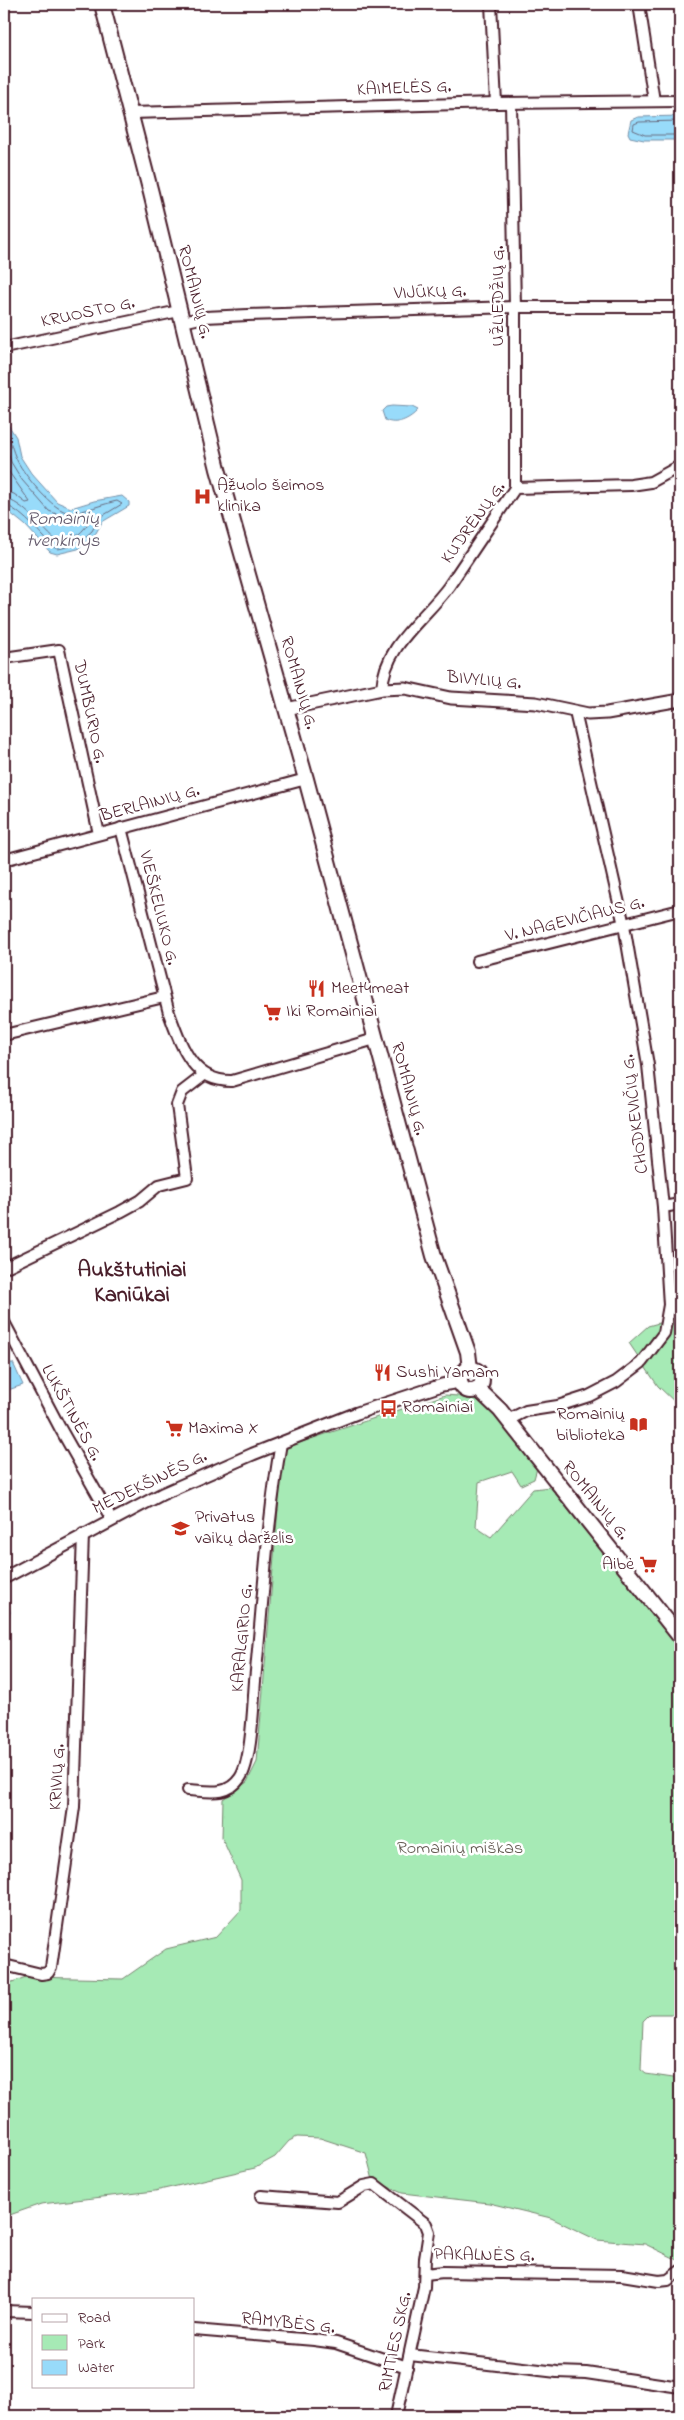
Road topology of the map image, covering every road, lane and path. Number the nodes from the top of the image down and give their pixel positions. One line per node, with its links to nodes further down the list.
1 (102, 4): 8 (main road, ROMAINIŲ G.)
2 (491, 4): 6 (street)
3 (639, 4): 4 (street)
4 (654, 101): 5 (street, KAIMELĖS G.); 7 (street, KAIMELĖS G.)
5 (680, 101)
6 (496, 103): 7 (street, KAIMELĖS G.); 8 (street, KAIMELĖS G.)
7 (511, 103): 9 (street, UŽLIEDŽIŲ G.)
8 (130, 113): 11 (main road, ROMAINIŲ G.)
9 (516, 307): 10 (street, VIJŪKŲ G.); 11 (street, VIJŪKŲ G.); 14 (street, UŽLIEDŽIŲ G.)
10 (680, 307)
11 (180, 316): 12 (street, KRUOSTO G.); 18 (main road, ROMAINIŲ G.)
12 (4, 348)
13 (680, 466): 14 (street, KUDRĖNŲ G.)
14 (515, 488): 16 (street, KUDRĖNŲ G.)
15 (4, 658): 22 (street, DUMBURIO G.)
16 (382, 689): 18 (street, BIVYLIŲ G.); 19 (street, BIVYLIŲ G.)
17 (680, 700): 19 (street, BIVYLIŲ G.)
18 (286, 709): 20 (main road, ROMAINIŲ G.)
19 (575, 712): 25 (street, CHODKEVIČIŲ G.)
20 (306, 779): 21 (street, BERLAINIŲ G.); 29 (main road, ROMAINIŲ G.)
21 (121, 828): 22 (street, BERLAINIŲ G.); 27 (street, VIEŠKELIUKO G.)
22 (99, 834): 23 (street, BERLAINIŲ G.)
23 (4, 860)
24 (680, 910): 25 (street, V. NAGEVIČIAUS G.)
25 (624, 925): 26 (street, V. NAGEVIČIAUS G.); 32 (street, CHODKEVIČIŲ G.)
26 (477, 961)
27 (164, 997): 28 (street); 30 (street, VIEŠKELIUKO G.)
28 (4, 1035)
29 (375, 1039): 30 (street); 35 (main road, ROMAINIŲ G.)
30 (204, 1075): 33 (street)
31 (680, 1204): 32 (street)
32 (663, 1207): 38 (street, CHODKEVIČIŲ G.)
33 (4, 1268)
34 (4, 1322): 40 (street, LUKŠTINĖS G.)
35 (470, 1369): 36 (main road); 37 (main road)
36 (459, 1382): 37 (main road); 39 (street, MEDEKŠINĖS G.)
37 (478, 1389): 38 (main road, ROMAINIŲ G.)
38 (508, 1420): 43 (main road, ROMAINIŲ G.)
39 (280, 1443): 40 (street, MEDEKŠINĖS G.); 44 (street, KARALGIRIO G.)
40 (112, 1520): 41 (street, MEDEKŠINĖS G.)
41 (83, 1534): 42 (street, MEDEKŠINĖS G.); 45 (street, KRIVIŲ G.)
42 (4, 1578)
43 (680, 1637)
44 (188, 1790)
45 (4, 1965)
46 (261, 2196): 48 (street, PAKALNĖS G.)
47 (680, 2271): 48 (street, PAKALNĖS G.)
48 (426, 2274): 52 (street, RIMTIES SKG.)
49 (4, 2311): 50 (street)
50 (32, 2312)
51 (195, 2330): 53 (street, RAMYBĖS G.)
52 (410, 2355): 53 (street, RIMTIES SKG.); 54 (street)
53 (406, 2367): 55 (street, RIMTIES SKG.)
54 (680, 2387)
55 (396, 2416)

